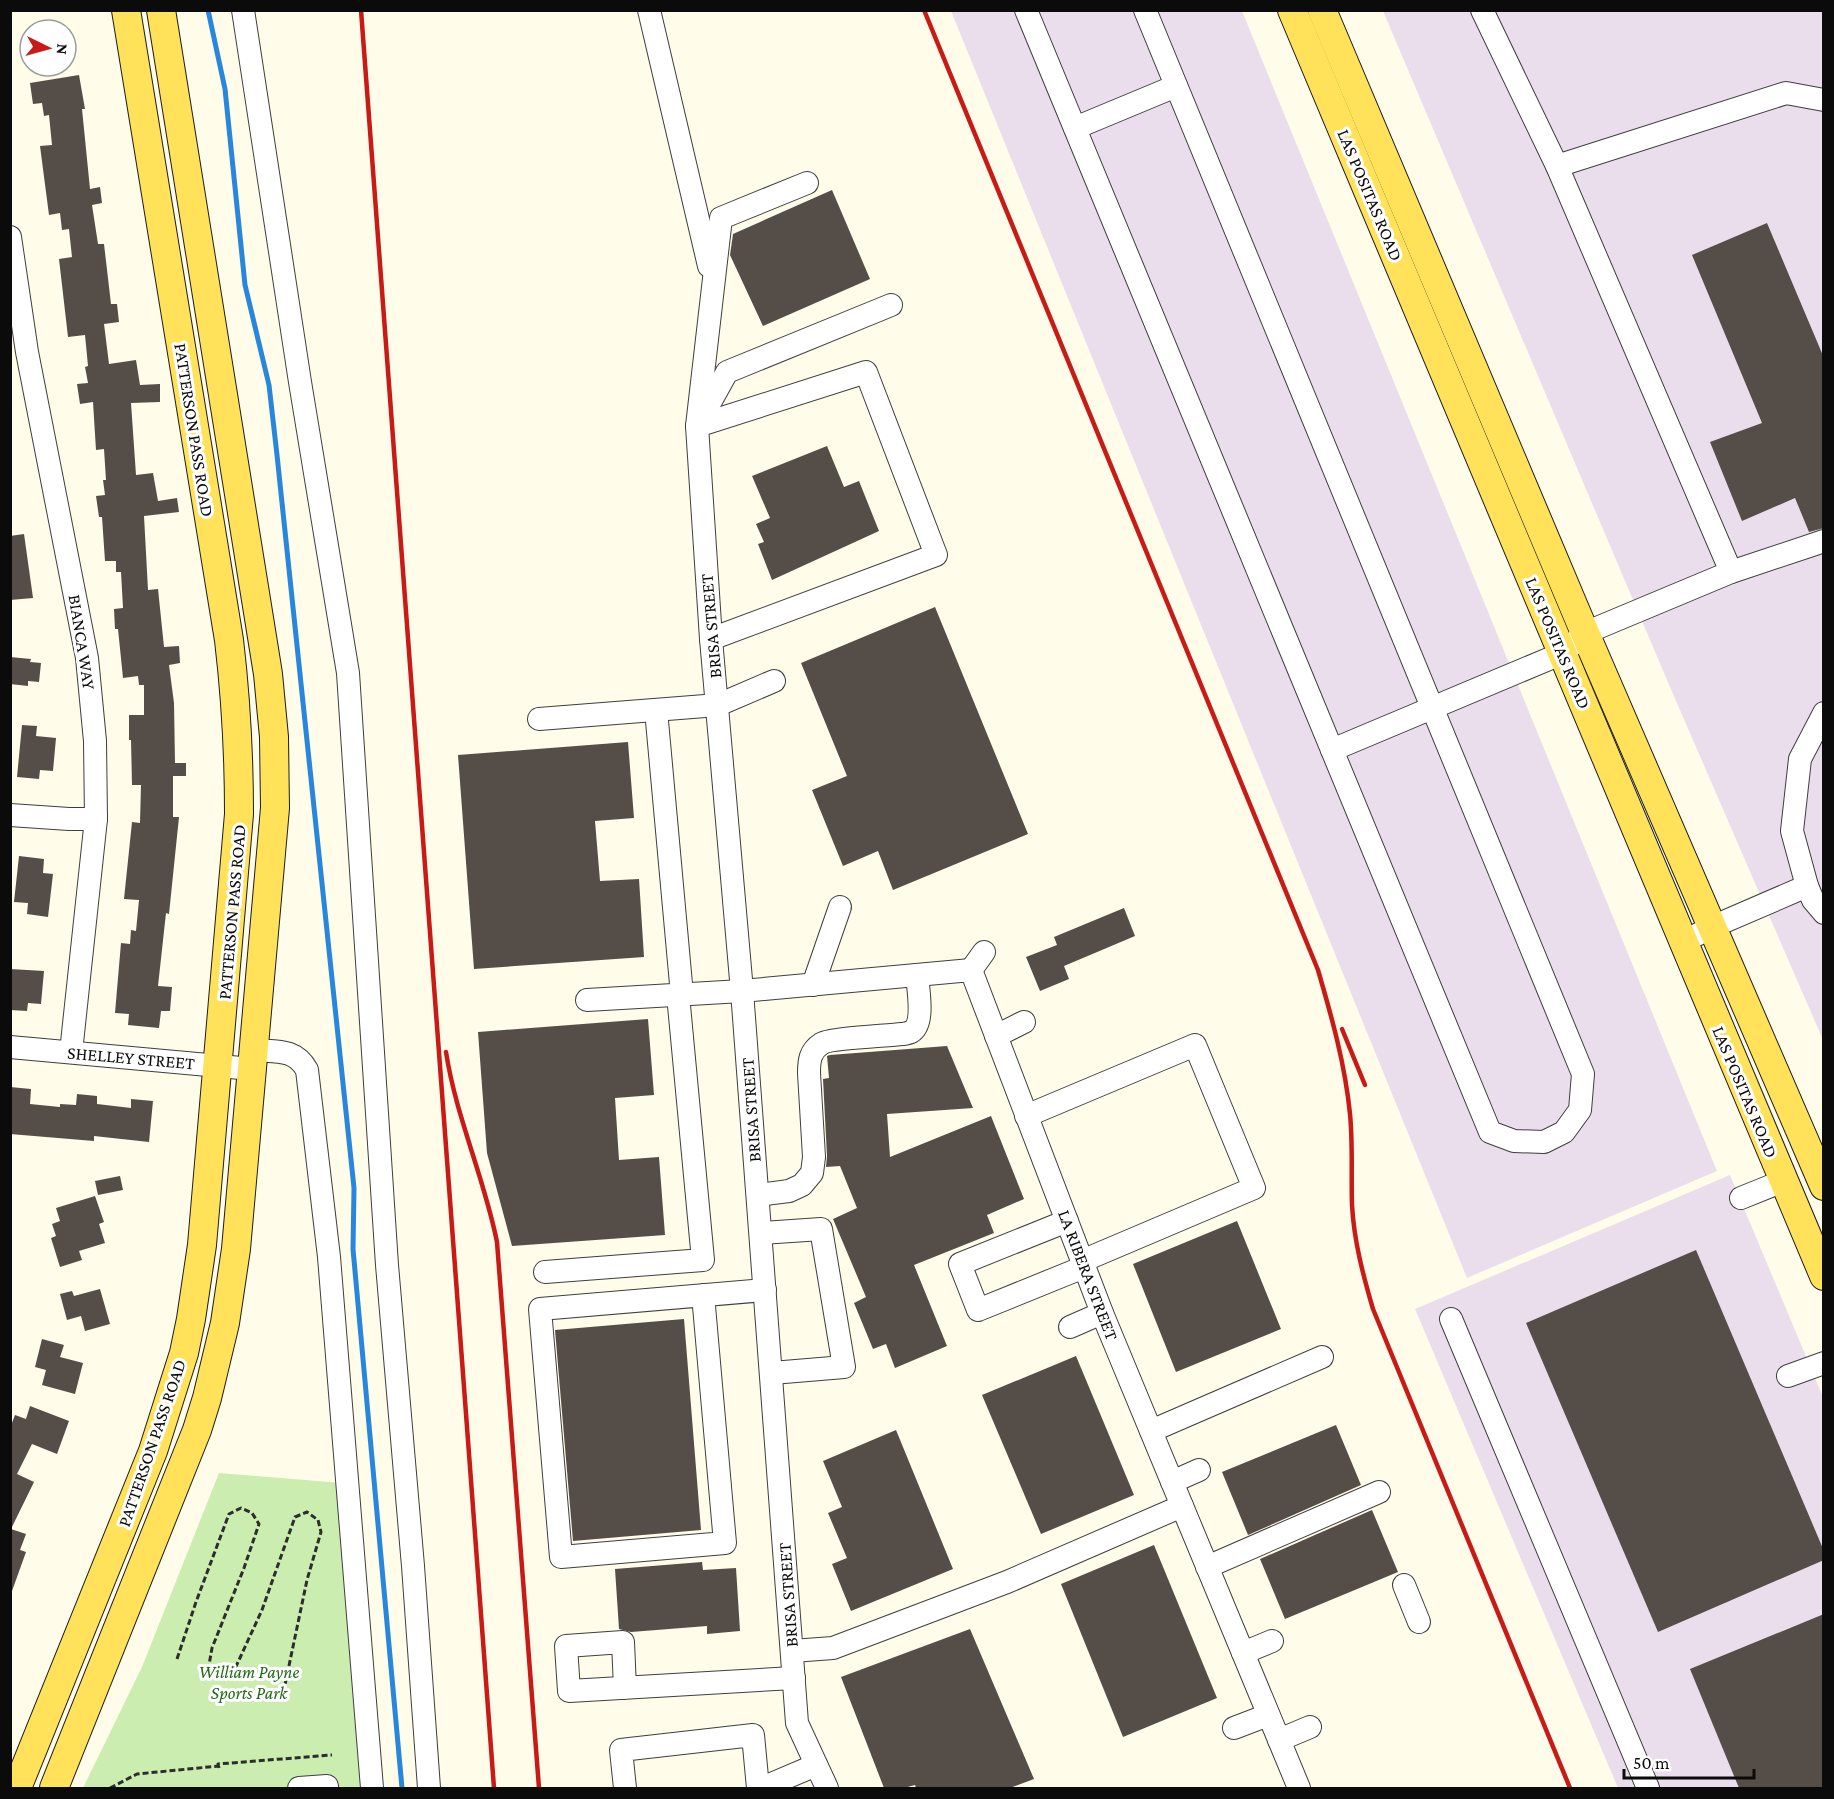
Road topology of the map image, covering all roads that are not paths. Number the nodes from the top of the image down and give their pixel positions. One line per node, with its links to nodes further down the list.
1 (126, 10): 49 (main road, PATTERSON PASS ROAD)
2 (161, 10): 48 (main road, PATTERSON PASS ROAD)
3 (243, 10): 92 (street)
4 (649, 10): 16 (street)
5 (1026, 10): 12 (street)
6 (1145, 10): 10 (street)
7 (1292, 10): 24 (main road, LAS POSITAS ROAD)
8 (1322, 10): 22 (main road, LAS POSITAS ROAD)
9 (1482, 10): 13 (street)
10 (1176, 86): 12 (street); 27 (street)
11 (1823, 101): 13 (street)
12 (1075, 128): 31 (street)
13 (1557, 166): 21 (street)
14 (807, 183): 16 (street, BRISA STREET)
15 (10, 237): 18 (street, BIANCA WAY)
16 (713, 282): 19 (street, BRISA STREET)
17 (891, 305): 19 (street)
18 (19, 355): 33 (street, BIANCA WAY)
19 (697, 426): 23 (street, BRISA STREET); 23 (street)
20 (1824, 541): 21 (street)
21 (1731, 572): 22 (street)
22 (1585, 633): 24 (street); 37 (main road, LAS POSITAS ROAD)
23 (711, 639): 26 (street, BRISA STREET)
24 (1563, 653): 27 (street); 38 (main road, LAS POSITAS ROAD)
25 (774, 681): 26 (street)
26 (718, 705): 28 (street); 41 (street, BRISA STREET)
27 (1431, 709): 31 (street); 31 (street)
28 (656, 710): 30 (street); 42 (street)
29 (1824, 713): 34 (street)
30 (539, 719)
31 (1332, 750)
32 (10, 815): 33 (street)
33 (96, 819): 47 (street, BIANCA WAY)
34 (1807, 886): 36 (street); 37 (street)
35 (840, 907): 40 (street)
36 (1824, 913)
37 (1712, 927): 38 (street); 52 (main road, LAS POSITAS ROAD)
38 (1683, 942): 51 (main road, LAS POSITAS ROAD)
39 (917, 975): 40 (street, LA RIBERA STREET); 45 (street, LA RIBERA STREET); 53 (street)
40 (813, 985): 41 (street, LA RIBERA STREET)
41 (742, 991): 42 (street, LA RIBERA STREET); 53 (street, BRISA STREET)
42 (680, 995): 43 (street, LA RIBERA STREET); 58 (street)
43 (586, 1000)
44 (1024, 1022): 45 (street)
45 (996, 1036): 50 (street, LA RIBERA STREET)
46 (10, 1047): 47 (street, SHELLEY STREET)
47 (71, 1052): 49 (street, SHELLEY STREET)
48 (253, 1059): 49 (street, SHELLEY STREET); 88 (main road, PATTERSON PASS ROAD); 91 (street, SHELLEY STREET)
49 (219, 1066): 87 (main road, PATTERSON PASS ROAD)
50 (1026, 1116): 55 (street, LA RIBERA STREET); 57 (street)
51 (1783, 1180): 54 (street); 59 (main road, LAS POSITAS ROAD)
52 (1824, 1186)
53 (758, 1195): 56 (street, BRISA STREET)
54 (1741, 1198)
55 (1067, 1221): 57 (street, LA RIBERA STREET); 57 (street)
56 (761, 1233): 60 (street, BRISA STREET); 67 (street)
57 (1083, 1264): 62 (street, LA RIBERA STREET)
58 (546, 1272)
59 (1824, 1276)
60 (765, 1290): 61 (street); 67 (street, BRISA STREET)
61 (704, 1295): 61 (street)
62 (1102, 1313): 64 (street); 69 (street, LA RIBERA STREET)
63 (1451, 1319): 97 (street)
64 (1070, 1327)
65 (1322, 1357): 69 (street)
66 (1824, 1362): 68 (street)
67 (772, 1373): 78 (street, BRISA STREET)
68 (1788, 1376)
69 (1151, 1431): 71 (street, LA RIBERA STREET)
70 (1199, 1470): 71 (street)
71 (1172, 1482): 73 (street, LA RIBERA STREET)
72 (1379, 1492): 74 (street)
73 (1182, 1506): 74 (street, LA RIBERA STREET); 78 (street)
74 (1207, 1567): 79 (street, LA RIBERA STREET)
75 (1404, 1585): 76 (street)
76 (1419, 1622)
77 (1272, 1641): 79 (street)
78 (792, 1651): 80 (street, BRISA STREET)
79 (1243, 1653): 82 (street, LA RIBERA STREET)
80 (794, 1678): 81 (street); 86 (street, BRISA STREET)
81 (625, 1688)
82 (1268, 1715): 84 (street); 85 (street, LA RIBERA STREET)
83 (1310, 1727): 85 (street)
84 (1234, 1728)
85 (1279, 1740): 96 (street, LA RIBERA STREET)
86 (816, 1765): 94 (street); 95 (street, BRISA STREET)
87 (17, 1788)
88 (54, 1788)
89 (299, 1788): 90 (street)
90 (327, 1788)
91 (372, 1788)
92 (429, 1788)
93 (625, 1788): 94 (street)
94 (760, 1788)
95 (827, 1788)
96 (1299, 1788)
97 (1648, 1788)

